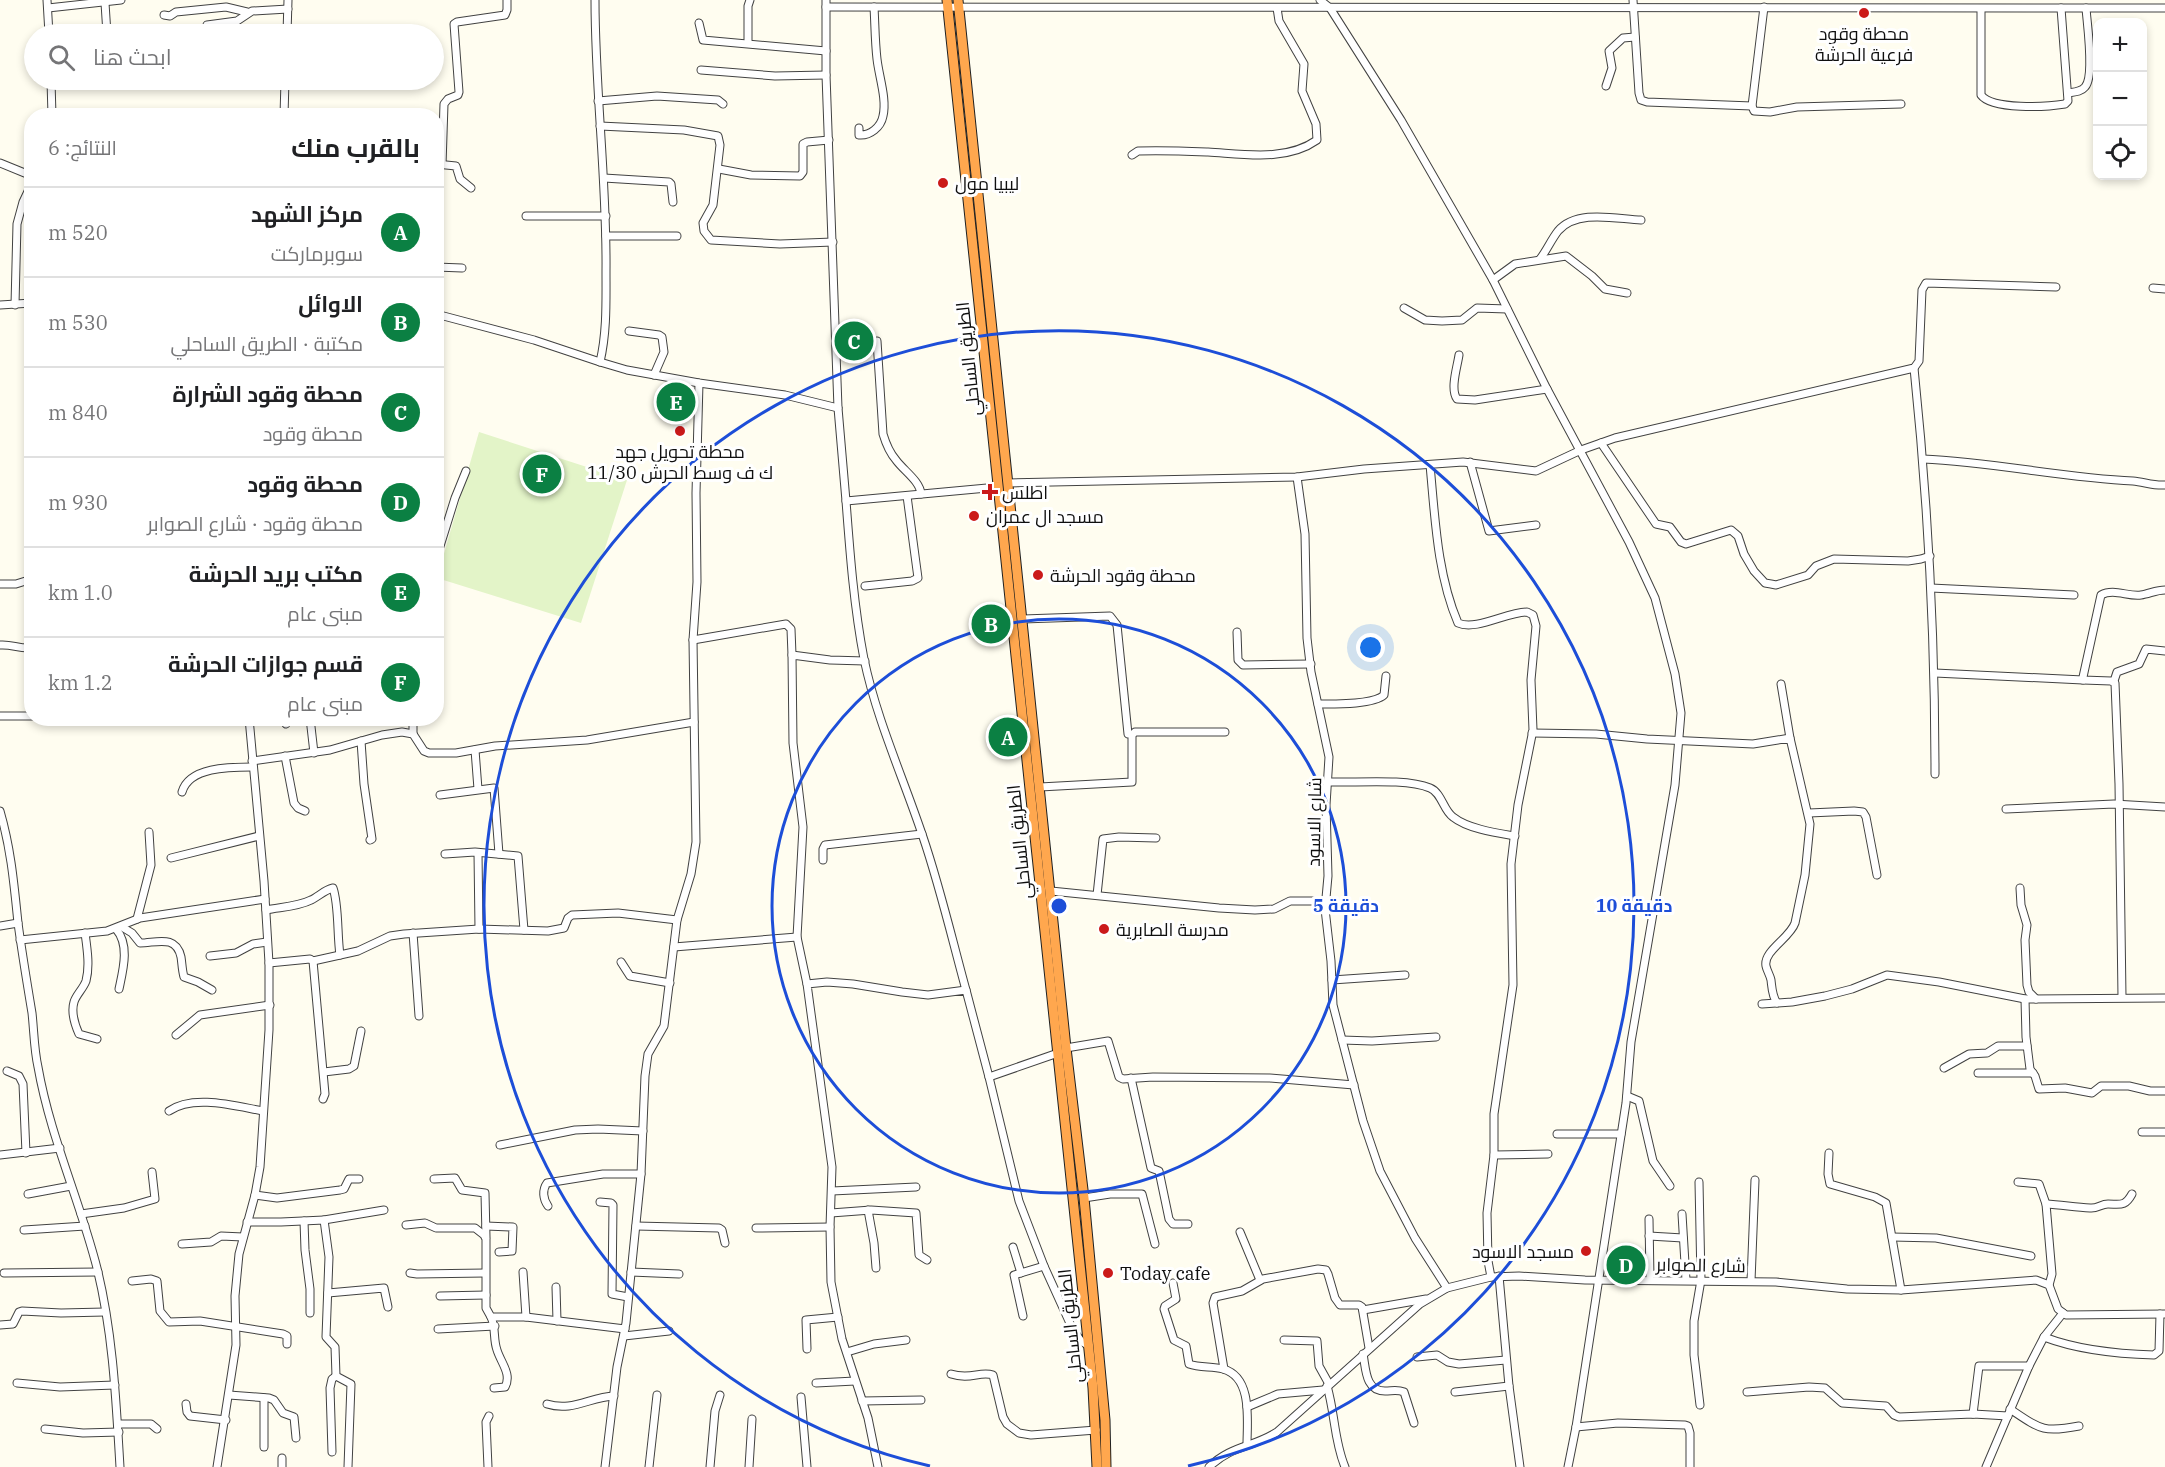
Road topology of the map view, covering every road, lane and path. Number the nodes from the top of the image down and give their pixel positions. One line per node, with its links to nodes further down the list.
1 (121, 0): 8 (street)
2 (288, 0): 25 (street)
3 (507, 0): 50 (street)
4 (595, 0): 44 (street)
5 (750, 0): 35 (street)
6 (1320, 0): 20 (street)
7 (81, 3): 8 (street); 9 (street)
8 (105, 3): 31 (street)
9 (48, 4): 30 (street)
10 (826, 4): 18 (street); 36 (street)
11 (947, 4): 12 (street); 18 (street); 101 (highway, الطريق الساحلي)
12 (958, 4): 13 (street); 99 (highway, الطريق الساحلي)
13 (1098, 4): 19 (street)
14 (1410, 4): 15 (street); 20 (street)
15 (1634, 4): 21 (street); 34 (street)
16 (1852, 4): 21 (street); 26 (street)
17 (2074, 4): 22 (street); 23 (street)
18 (874, 7): 52 (street)
19 (1277, 8): 20 (street); 54 (street)
20 (1330, 8): 72 (street)
21 (1764, 8): 47 (street)
22 (2061, 8): 26 (street); 43 (street)
23 (2086, 8): 24 (street); 38 (street)
24 (2165, 8)
25 (288, 9): 27 (street); 33 (street)
26 (1981, 9): 43 (street)
27 (247, 12): 28 (street); 32 (street)
28 (164, 15)
29 (699, 23): 35 (street)
30 (49, 24)
31 (106, 24)
32 (214, 24)
33 (287, 24)
34 (1635, 37): 40 (street); 47 (street)
35 (748, 43): 36 (street)
36 (826, 51): 39 (street)
37 (701, 70): 39 (street)
38 (2093, 70): 43 (street)
39 (826, 75): 53 (street)
40 (1606, 86)
41 (51, 90): 48 (street)
42 (285, 90): 49 (street)
43 (2068, 93)
44 (598, 101): 45 (street); 51 (street)
45 (723, 104)
46 (1901, 104): 47 (street)
47 (1752, 106)
48 (52, 108)
49 (284, 108)
50 (444, 108)
51 (600, 126): 57 (street); 59 (street)
52 (859, 128)
53 (829, 140): 57 (street); 68 (street)
54 (1132, 155)
55 (0, 162): 58 (street)
56 (444, 165): 60 (street)
57 (719, 169): 68 (street)
58 (24, 172)
59 (604, 178): 62 (street); 64 (street)
60 (471, 188)
61 (24, 200): 79 (street)
62 (673, 202)
63 (526, 216): 64 (street)
64 (606, 216): 66 (street)
65 (1641, 220): 69 (street)
66 (606, 236): 67 (street); 86 (street)
67 (677, 236)
68 (833, 242): 91 (street)
69 (1540, 259): 72 (street); 76 (street)
70 (444, 267): 71 (street)
71 (462, 268)
72 (1493, 280): 81 (street)
73 (2056, 287): 87 (street)
74 (2153, 288): 75 (street)
75 (2165, 289)
76 (1627, 293)
77 (24, 304): 79 (street)
78 (0, 305): 79 (street)
79 (15, 305)
80 (1404, 308): 81 (street)
81 (1507, 309): 90 (street)
82 (444, 316): 86 (street)
83 (629, 331): 88 (street)
84 (877, 341): 102 (street)
85 (1459, 355): 90 (street)
86 (600, 363): 88 (street)
87 (1914, 368): 92 (street); 94 (street)
88 (654, 375): 89 (street)
89 (699, 383): 91 (street); 116 (street)
90 (1547, 389): 93 (street)
91 (838, 408): 104 (street)
92 (1601, 443): 93 (street); 107 (street)
93 (1581, 450): 95 (street); 140 (street)
94 (1923, 459): 100 (street); 107 (street)
95 (1470, 462): 96 (street); 105 (street)
96 (1430, 465): 98 (street); 136 (street)
97 (466, 471): 106 (street)
98 (1297, 477): 99 (street); 122 (street, شارع الاسود)
99 (1008, 483): 114 (highway, الطريق الساحلي)
100 (2165, 485)
101 (998, 487): 102 (street); 145 (highway, الطريق الساحلي)
102 (921, 494): 103 (street)
103 (907, 496): 104 (street); 110 (street)
104 (846, 501): 121 (street)
105 (1536, 525)
106 (444, 533)
107 (1930, 556): 111 (street)
108 (24, 582): 109 (street)
109 (0, 584)
110 (865, 586)
111 (1931, 588): 113 (street); 123 (street)
112 (2165, 590): 125 (street)
113 (2074, 595)
114 (1023, 619): 138 (street); 145 (highway, الطريق الساحلي)
115 (1237, 632): 122 (street)
116 (693, 640): 120 (street); 131 (street)
117 (0, 645): 118 (street)
118 (24, 648)
119 (2165, 651): 126 (street)
120 (792, 655): 121 (street); 187 (street)
121 (865, 661): 160 (street)
122 (1311, 664): 128 (street, شارع الاسود)
123 (1935, 673): 125 (street); 147 (street)
124 (1386, 676): 128 (street)
125 (2083, 680): 126 (street)
126 (2114, 681): 153 (street)
127 (1781, 684): 139 (street)
128 (1318, 704): 148 (street, شارع الاسود)
129 (0, 716): 130 (street)
130 (24, 716)
131 (694, 722): 142 (street); 179 (street)
132 (250, 726): 146 (street)
133 (311, 726): 143 (street)
134 (413, 726): 137 (street)
135 (1225, 732): 149 (street)
136 (1532, 733): 140 (street); 162 (street)
137 (413, 734): 141 (street); 142 (street)
138 (1128, 734)
139 (1790, 738): 140 (street); 158 (street)
140 (1680, 740): 227 (street)
141 (361, 741): 143 (street); 165 (street)
142 (475, 750): 150 (street)
143 (314, 753): 144 (street)
144 (285, 756): 146 (street); 157 (street)
145 (1032, 757): 149 (highway, الطريق الساحلي); 217 (highway, الطريق الساحلي)
146 (252, 764): 151 (street); 161 (street)
147 (1935, 774)
148 (1328, 782): 162 (street); 176 (street, شارع الاسود)
149 (1040, 788): 173 (highway, الطريق الساحلي)
150 (478, 789): 152 (street); 168 (street)
151 (182, 792)
152 (440, 795)
153 (2119, 805): 154 (street); 155 (street); 203 (street)
154 (2165, 807)
155 (2006, 809)
156 (0, 811): 164 (street)
157 (305, 811)
158 (1809, 813): 171 (street); 207 (street)
159 (149, 832): 178 (street)
160 (922, 834): 170 (street); 202 (street)
161 (259, 836): 169 (street); 175 (street)
162 (1515, 836): 242 (street)
163 (1156, 838): 174 (street)
164 (3, 839): 180 (street)
165 (370, 840)
166 (478, 853): 167 (street); 168 (street); 183 (street)
167 (445, 854)
168 (499, 854): 184 (street)
169 (171, 858)
170 (824, 860)
171 (1877, 875)
172 (2020, 888): 206 (street)
173 (1051, 891): 174 (street); 217 (highway, الطريق الساحلي)
174 (1097, 895): 176 (street)
175 (265, 899): 177 (street); 178 (street)
176 (1326, 901): 197 (street, شارع الاسود)
177 (266, 909): 189 (street); 191 (street)
178 (137, 919): 182 (street)
179 (677, 920): 184 (street); 190 (street)
180 (18, 923): 181 (street); 188 (street)
181 (0, 926)
182 (119, 928): 185 (street); 200 (street); 201 (street)
183 (479, 929): 184 (street); 186 (street)
184 (524, 930)
185 (85, 933): 188 (street); 214 (street)
186 (413, 933): 191 (street); 210 (street)
187 (797, 937): 190 (street); 199 (street)
188 (20, 939): 237 (street)
189 (267, 942): 192 (street); 195 (street)
190 (674, 947): 198 (street)
191 (340, 955): 193 (street)
192 (210, 957)
193 (313, 961): 195 (street); 220 (street)
194 (621, 962): 198 (street)
195 (269, 963): 209 (street)
196 (1405, 975): 197 (street)
197 (1332, 980): 215 (street, شارع الاسود)
198 (670, 983): 231 (street)
199 (807, 984): 202 (street); 253 (street)
200 (119, 989)
201 (212, 990)
202 (966, 990): 223 (street)
203 (2122, 997): 204 (street); 206 (street)
204 (2165, 998)
205 (2025, 999): 206 (street); 207 (street); 216 (street)
206 (2036, 999)
207 (1777, 1003): 208 (street)
208 (1762, 1004)
209 (270, 1005): 212 (street); 230 (street)
210 (419, 1016)
211 (361, 1030): 220 (street)
212 (176, 1035)
213 (1436, 1037): 215 (street)
214 (97, 1039)
215 (1342, 1040): 225 (street, شارع الاسود)
216 (2027, 1046): 218 (street); 222 (street)
217 (1062, 1050): 223 (street); 224 (street); 257 (highway, الطريق الساحلي); 301 (highway, الطريق الساحلي)
218 (1944, 1068)
219 (7, 1071): 238 (street)
220 (324, 1072): 228 (street)
221 (1978, 1073): 222 (street)
222 (2033, 1073): 226 (street)
223 (989, 1077): 291 (street)
224 (1131, 1078): 225 (street); 270 (street)
225 (1353, 1085): 314 (street, شارع الاسود)
226 (2165, 1091)
227 (1627, 1096): 235 (street); 251 (street)
228 (323, 1098)
229 (169, 1111): 230 (street)
230 (263, 1111): 256 (street)
231 (643, 1131): 236 (street); 244 (street)
232 (2142, 1132): 233 (street)
233 (2165, 1132)
234 (1557, 1134): 235 (street)
235 (1621, 1134): 305 (street)
236 (500, 1145)
237 (60, 1148): 238 (street); 250 (street)
238 (26, 1153): 241 (street)
239 (1548, 1154): 242 (street)
240 (1829, 1154): 281 (street)
241 (0, 1155)
242 (1494, 1155): 303 (street)
243 (152, 1172): 264 (street)
244 (641, 1174): 260 (street); 274 (street)
245 (359, 1179): 256 (street)
246 (434, 1179): 273 (street)
247 (1755, 1180): 310 (street)
248 (1699, 1182): 308 (street)
249 (2018, 1182): 259 (street)
250 (71, 1186): 254 (street); 264 (street)
251 (1670, 1186)
252 (916, 1187): 253 (street)
253 (832, 1191): 263 (street)
254 (28, 1194)
255 (2132, 1194): 259 (street)
256 (255, 1195): 269 (street)
257 (1084, 1197): 286 (street); 301 (highway, الطريق الساحلي)
258 (600, 1202): 319 (street)
259 (2046, 1204): 312 (street)
260 (548, 1206)
261 (384, 1210): 267 (street)
262 (868, 1210): 263 (street); 290 (street); 292 (street)
263 (831, 1213): 275 (street)
264 (81, 1214): 272 (street)
265 (1682, 1214): 282 (street)
266 (1649, 1219): 279 (street)
267 (324, 1220): 268 (street); 316 (street)
268 (304, 1221): 269 (street); 325 (street)
269 (247, 1222): 280 (street)
270 (1188, 1224)
271 (406, 1225): 283 (street)
272 (85, 1226): 277 (street); 293 (street)
273 (486, 1226): 283 (street); 288 (street)
274 (636, 1226): 284 (street); 295 (street)
275 (830, 1227): 276 (street); 330 (street)
276 (756, 1228)
277 (24, 1230)
278 (1240, 1232): 304 (street)
279 (1649, 1236): 282 (street); 306 (street)
280 (243, 1237): 285 (street); 333 (street)
281 (1892, 1237): 289 (street); 315 (street)
282 (1683, 1238): 307 (street)
283 (486, 1239): 297 (street)
284 (725, 1243)
285 (182, 1244)
286 (1155, 1244)
287 (1013, 1247): 298 (street)
288 (499, 1252)
289 (2031, 1256)
290 (927, 1260)
291 (1044, 1266): 298 (street); 342 (street)
292 (876, 1268)
293 (98, 1272): 299 (street); 323 (street)
294 (524, 1272): 329 (street)
295 (631, 1272): 300 (street); 319 (street)
296 (410, 1273): 297 (street)
297 (485, 1273): 317 (street)
298 (1021, 1273): 327 (street)
299 (4, 1274)
300 (679, 1274)
301 (1086, 1274): 342 (highway, الطريق الساحلي); 404 (highway, الطريق الساحلي)
302 (1499, 1276): 303 (street, شارع الصوابر); 305 (street, شارع الصوابر); 348 (street)
303 (1491, 1277): 314 (street, شارع الصوابر)
304 (1260, 1280): 322 (street); 350 (street)
305 (1598, 1280): 306 (street, شارع الصوابر); 382 (street)
306 (1650, 1280): 307 (street, شارع الصوابر)
307 (1686, 1280): 308 (street, شارع الصوابر)
308 (1701, 1280): 310 (street, شارع الصوابر); 372 (street)
309 (132, 1281): 333 (street)
310 (1751, 1281): 315 (street, شارع الصوابر)
311 (1173, 1283): 350 (street)
312 (2049, 1285): 315 (street, شارع الصوابر); 324 (street)
313 (556, 1287): 331 (street)
314 (1447, 1288): 320 (street, شارع الصوابر)
315 (1900, 1290)
316 (328, 1293): 321 (street); 352 (street)
317 (486, 1295): 318 (street); 328 (street)
318 (440, 1296)
319 (628, 1297): 337 (street)
320 (1429, 1298): 322 (street); 343 (street, شارع الصوابر)
321 (388, 1306)
322 (1363, 1310): 343 (street)
323 (105, 1312): 332 (street); 356 (street)
324 (2062, 1313): 326 (street); 338 (street)
325 (310, 1314)
326 (2163, 1314): 338 (street)
327 (1023, 1316)
328 (491, 1317): 329 (street); 334 (street)
329 (526, 1317): 331 (street)
330 (838, 1317): 344 (street); 345 (street)
331 (557, 1321): 337 (street)
332 (0, 1325)
333 (236, 1326): 341 (street); 362 (street)
334 (495, 1326): 335 (street); 359 (street)
335 (438, 1329)
336 (669, 1331): 337 (street)
337 (624, 1332): 365 (street)
338 (2044, 1337): 349 (street)
339 (906, 1340): 345 (street)
340 (1284, 1340): 358 (street)
341 (287, 1344)
342 (1089, 1346): 385 (highway, الطريق الساحلي)
343 (1369, 1348): 346 (street, شارع الصوابر)
344 (807, 1349)
345 (847, 1352): 353 (street)
346 (1363, 1354): 358 (street, شارع الصوابر); 379 (street)
347 (1417, 1357): 348 (street)
348 (1506, 1360): 357 (street)
349 (2029, 1366): 374 (street); 375 (street)
350 (1224, 1369): 373 (street)
351 (951, 1374): 385 (street)
352 (336, 1376): 390 (street); 395 (street)
353 (855, 1381): 355 (street); 369 (street)
354 (17, 1383): 356 (street)
355 (816, 1383)
356 (116, 1385): 380 (street)
357 (1509, 1386): 360 (street); 407 (street)
358 (1326, 1387): 373 (street); 388 (street, شارع الصوابر); 406 (street)
359 (494, 1388)
360 (1455, 1392)
361 (1747, 1392): 375 (street)
362 (229, 1395): 367 (street); 378 (street)
363 (657, 1395): 398 (street)
364 (720, 1395): 399 (street)
365 (614, 1396): 371 (street); 397 (street)
366 (801, 1397): 401 (street)
367 (264, 1398): 387 (street); 389 (street)
368 (921, 1400): 369 (street)
369 (862, 1401): 402 (street)
370 (186, 1404): 378 (street)
371 (548, 1404)
372 (1700, 1405)
373 (1247, 1407): 388 (street)
374 (2009, 1413): 375 (street); 381 (street); 411 (street)
375 (1973, 1414)
376 (489, 1416): 396 (street)
377 (752, 1419): 400 (street)
378 (226, 1420): 393 (street)
379 (1414, 1423)
380 (118, 1424): 384 (street); 386 (street)
381 (2079, 1426)
382 (1576, 1427): 408 (street); 409 (street)
383 (45, 1430): 386 (street)
384 (157, 1430)
385 (1096, 1430): 403 (highway, الطريق الساحلي)
386 (119, 1432): 392 (street)
387 (296, 1438)
388 (1247, 1445): 405 (street, شارع الصوابر)
389 (264, 1447)
390 (332, 1452)
391 (282, 1458): 394 (street)
392 (120, 1467)
393 (217, 1467)
394 (282, 1467)
395 (348, 1467)
396 (488, 1467)
397 (605, 1467)
398 (649, 1467)
399 (710, 1467)
400 (750, 1467)
401 (807, 1467)
402 (878, 1467)
403 (1096, 1467)
404 (1106, 1467)
405 (1209, 1467)
406 (1345, 1467)
407 (1520, 1467)
408 (1568, 1467)
409 (1690, 1467): 410 (street)
410 (1697, 1467)
411 (1986, 1467)

